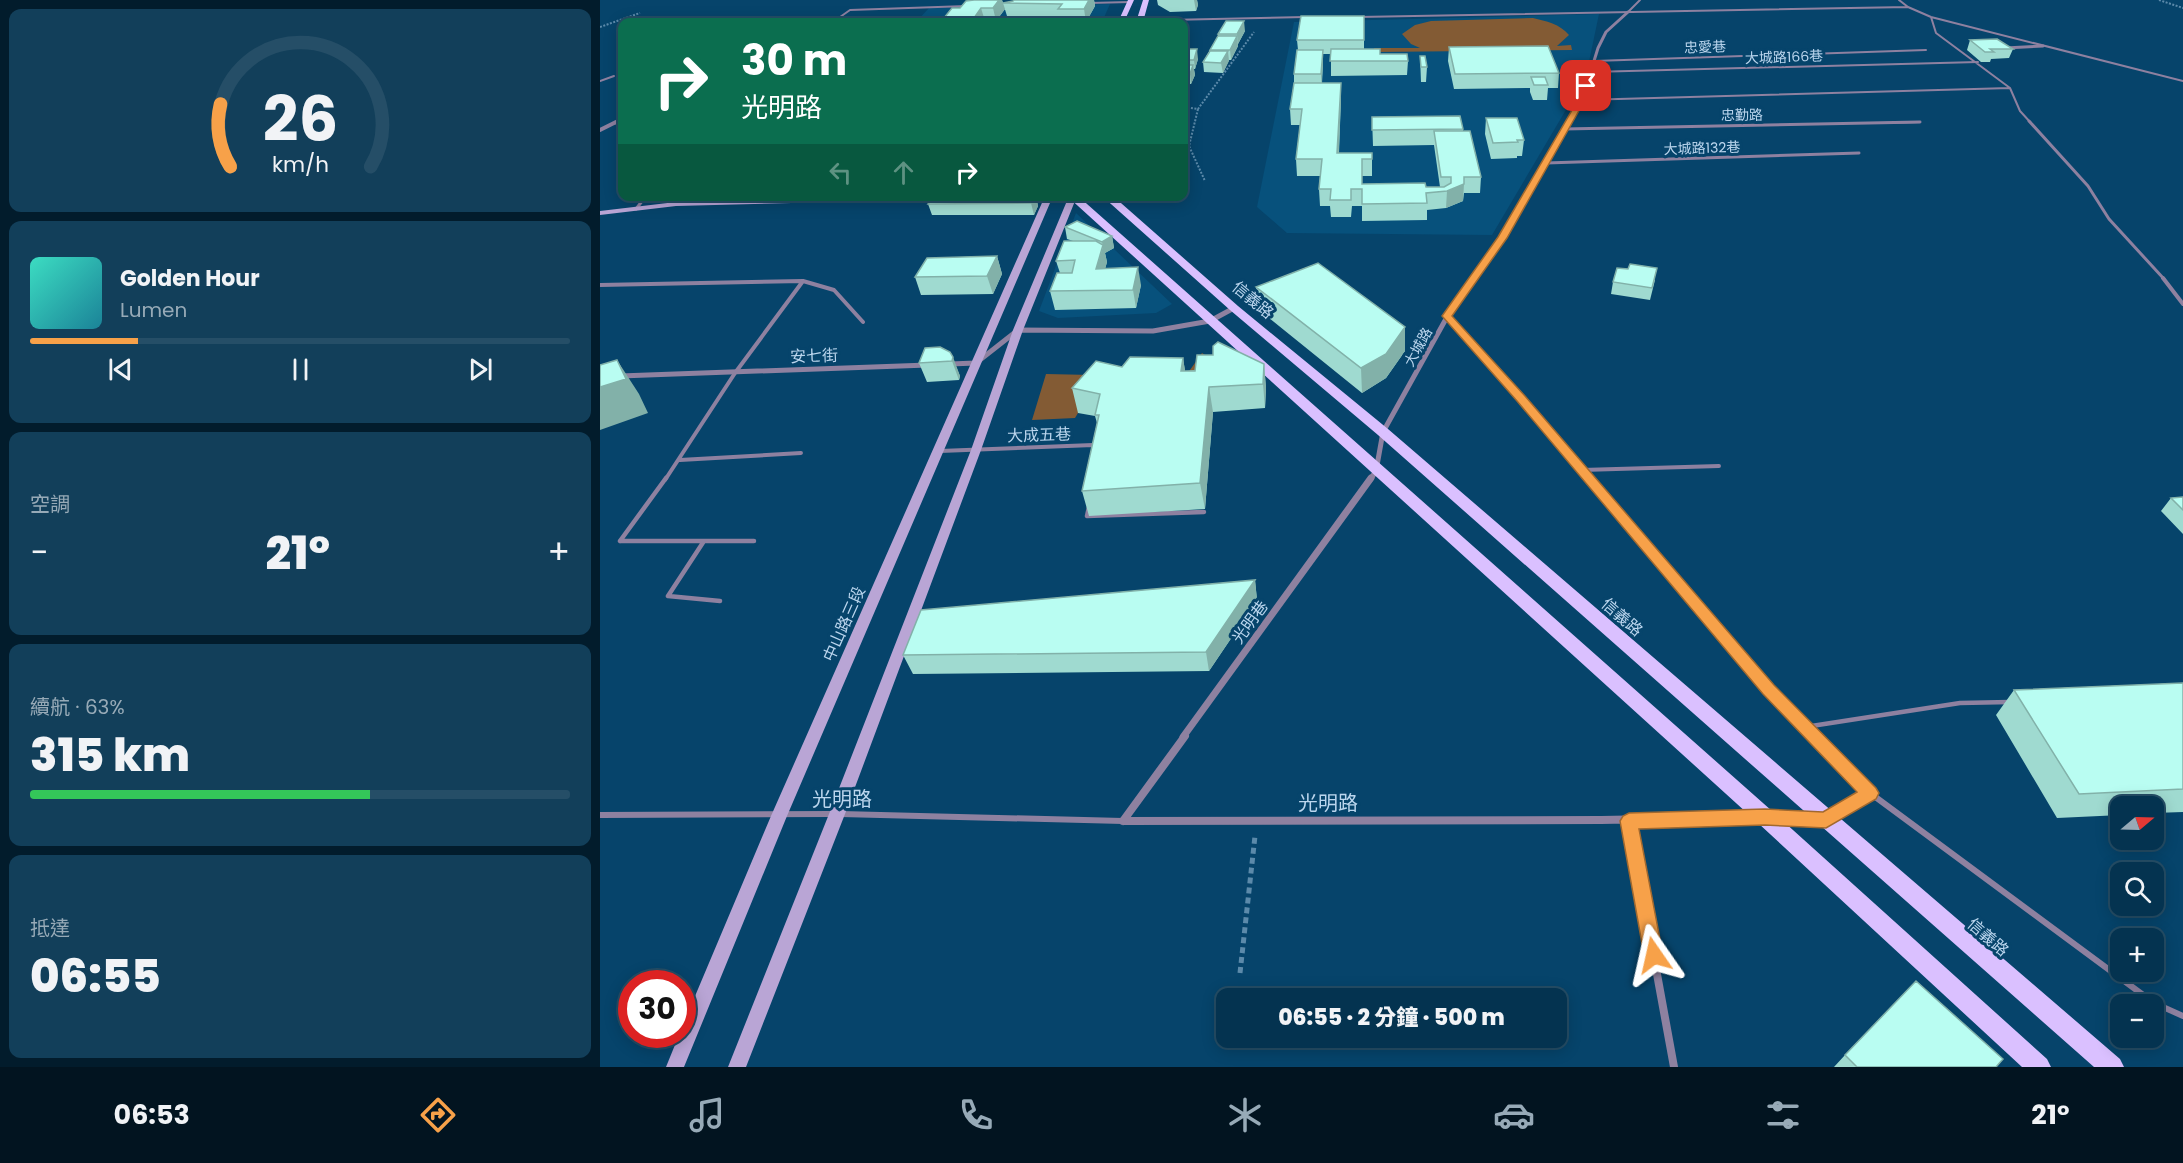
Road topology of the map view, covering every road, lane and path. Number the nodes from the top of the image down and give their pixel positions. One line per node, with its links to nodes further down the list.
1 (1146, 0): 18 (main road)
2 (1640, 0): 10 (lane, 大城路)
3 (1899, 0): 8 (lane)
4 (2159, 0): 9 (path)
5 (1131, 1): 6 (lane); 17 (main road)
6 (1081, 3)
7 (977, 6): 16 (lane)
8 (1908, 7): 10 (lane); 14 (lane)
9 (2183, 8)
10 (1628, 12): 13 (lane); 26 (street, 大城路)
11 (640, 13): 15 (path)
12 (1306, 17): 19 (lane)
13 (1354, 17)
14 (1931, 17): 23 (lane); 27 (lane)
15 (626, 18)
16 (839, 18)
17 (1123, 18)
18 (1140, 18)
19 (1188, 20)
20 (618, 21): 22 (path)
21 (1254, 25): 35 (path)
22 (600, 27)
23 (2043, 46): 24 (street); 31 (lane)
24 (1998, 48)
25 (1926, 50): 26 (lane, 忠愛巷)
26 (1594, 61): 28 (street, 大城路)
27 (1977, 62): 28 (lane, 大城路166巷); 32 (lane)
28 (1591, 72): 33 (street, 大城路)
29 (614, 76): 30 (lane)
30 (600, 81)
31 (2183, 81)
32 (2010, 88): 33 (lane); 53 (lane)
33 (1582, 100): 38 (street, 大城路)
34 (1188, 108): 35 (path)
35 (1198, 109): 42 (path)
36 (618, 121): 39 (street)
37 (1920, 122): 38 (lane, 忠勤路)
38 (1564, 129): 41 (street, 大城路)
39 (600, 130)
40 (1859, 153): 41 (lane, 大城路132巷)
41 (1546, 163): 55 (street, 大城路)
42 (1205, 181)
43 (642, 201): 49 (lane)
44 (798, 201): 49 (street)
45 (1047, 201): 59 (street, 中山路三段)
46 (1068, 201): 58 (street)
47 (1075, 201): 56 (main road)
48 (1113, 201): 54 (main road, 信義路)
49 (636, 209): 50 (street)
50 (600, 213)
51 (803, 281): 52 (lane); 57 (lane); 62 (lane)
52 (600, 285)
53 (2183, 304)
54 (1234, 308): 56 (street); 64 (main road, 信義路)
55 (1447, 316): 64 (street, 大城路); 71 (lane)
56 (1210, 321): 58 (street); 72 (main road)
57 (863, 322)
58 (1018, 330): 59 (street); 65 (street)
59 (976, 363): 60 (street); 66 (street, 中山路三段)
60 (941, 364)
61 (930, 365): 62 (street, 安七街)
62 (735, 373): 63 (street, 安七街); 69 (lane)
63 (611, 376)
64 (1383, 432): 72 (street, 光明巷); 86 (main road, 信義路)
65 (976, 450): 66 (lane, 大成五巷); 68 (lane, 大成五巷); 81 (street)
66 (940, 451): 83 (street, 中山路三段)
67 (801, 453): 69 (lane)
68 (1100, 459)
69 (680, 460): 75 (lane)
70 (1719, 466): 71 (lane)
71 (1582, 470): 79 (lane)
72 (1376, 471): 84 (main road); 87 (street, 光明巷)
73 (1089, 505): 74 (lane)
74 (1204, 512)
75 (704, 541): 76 (lane); 77 (lane)
76 (754, 541)
77 (720, 601)
78 (2019, 702): 79 (lane)
79 (1804, 727): 80 (lane)
80 (1870, 793): 86 (street); 90 (lane)
81 (837, 814): 83 (lane, 光明路); 87 (lane, 光明路); 92 (street)
82 (600, 815): 83 (lane, 光明路)
83 (779, 816): 91 (street, 中山路三段)
84 (1765, 817): 86 (street, 光明路); 88 (street, 光明路); 94 (main road)
85 (1257, 819): 87 (street, 光明路); 88 (street, 光明路); 89 (path)
86 (1826, 820): 95 (main road, 信義路)
87 (1123, 821)
88 (1629, 821): 93 (street)
89 (1240, 973)
90 (2183, 1016)
91 (675, 1067)
92 (736, 1067)
93 (1674, 1067)
94 (2039, 1067)
95 (2112, 1067)

